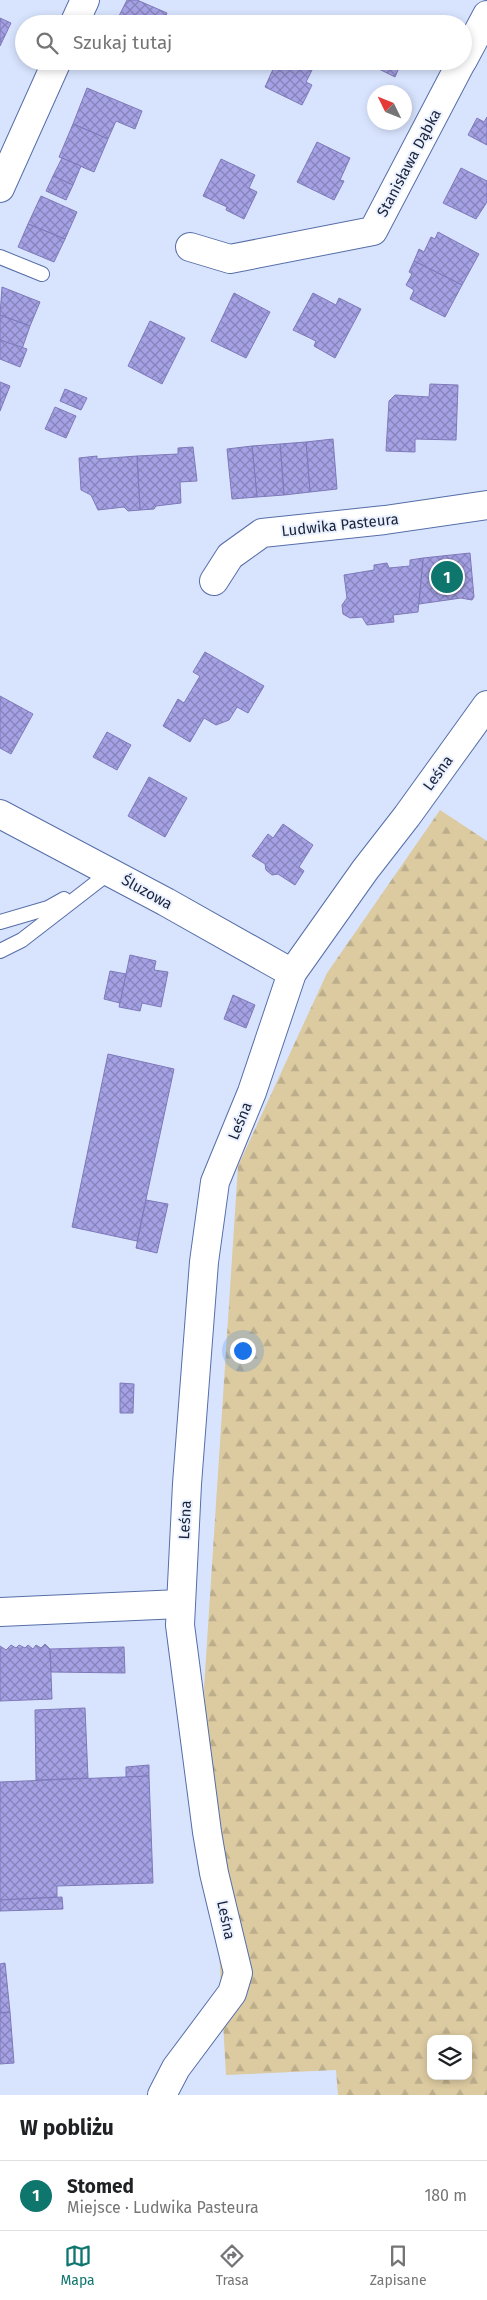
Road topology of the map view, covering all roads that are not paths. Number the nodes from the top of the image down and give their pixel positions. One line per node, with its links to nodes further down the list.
1 (85, 0): 3 (street)
2 (487, 14): 4 (street, Stanisława Dąbka)
3 (78, 15)
4 (472, 43)
5 (53, 70): 7 (street)
6 (458, 70): 8 (street, Stanisława Dąbka)
7 (0, 188)
8 (190, 247)
9 (0, 257): 10 (lane)
10 (42, 274)
11 (487, 505): 12 (street, Ludwika Pasteura)
12 (214, 581)
13 (487, 705): 18 (street, Leśna)
14 (0, 814): 15 (street, Śluzowa)
15 (110, 872): 16 (lane); 17 (lane); 18 (street, Śluzowa)
16 (0, 922)
17 (0, 952)
18 (292, 973): 19 (street, Leśna)
19 (180, 1604): 20 (street); 21 (street, Leśna)
20 (0, 1612)
21 (162, 2095)

